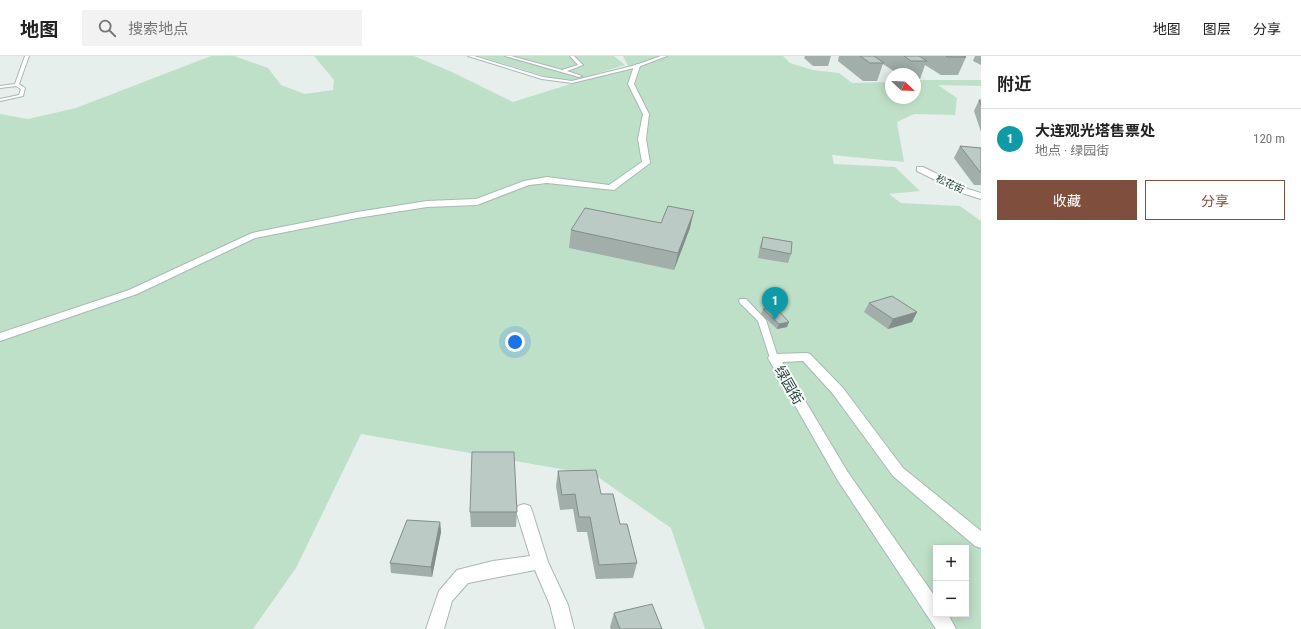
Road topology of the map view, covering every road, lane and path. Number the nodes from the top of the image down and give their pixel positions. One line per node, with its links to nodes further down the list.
1 (27, 56): 15 (lane)
2 (470, 56): 11 (lane)
3 (495, 56): 8 (lane)
4 (507, 56): 9 (lane)
5 (529, 56): 9 (lane)
6 (572, 56): 12 (lane)
7 (665, 56): 11 (lane)
8 (488, 58)
9 (519, 59): 10 (lane); 12 (lane)
10 (506, 64)
11 (637, 66): 21 (street)
12 (563, 71): 13 (lane); 14 (lane)
13 (549, 76)
14 (580, 76)
15 (17, 85): 16 (lane); 17 (lane)
16 (0, 87)
17 (0, 100)
18 (920, 170): 19 (street, 松花街)
19 (981, 196)
20 (743, 301): 22 (lane)
21 (0, 337)
22 (774, 358): 24 (street, 绿园街); 26 (street, 绿园街)
23 (524, 511): 25 (street)
24 (981, 541)
25 (540, 562): 29 (street); 30 (street)
26 (933, 610)
27 (938, 617): 31 (street, 绿园街)
28 (429, 629): 29 (street)
29 (436, 629)
30 (565, 629)
31 (947, 629)

